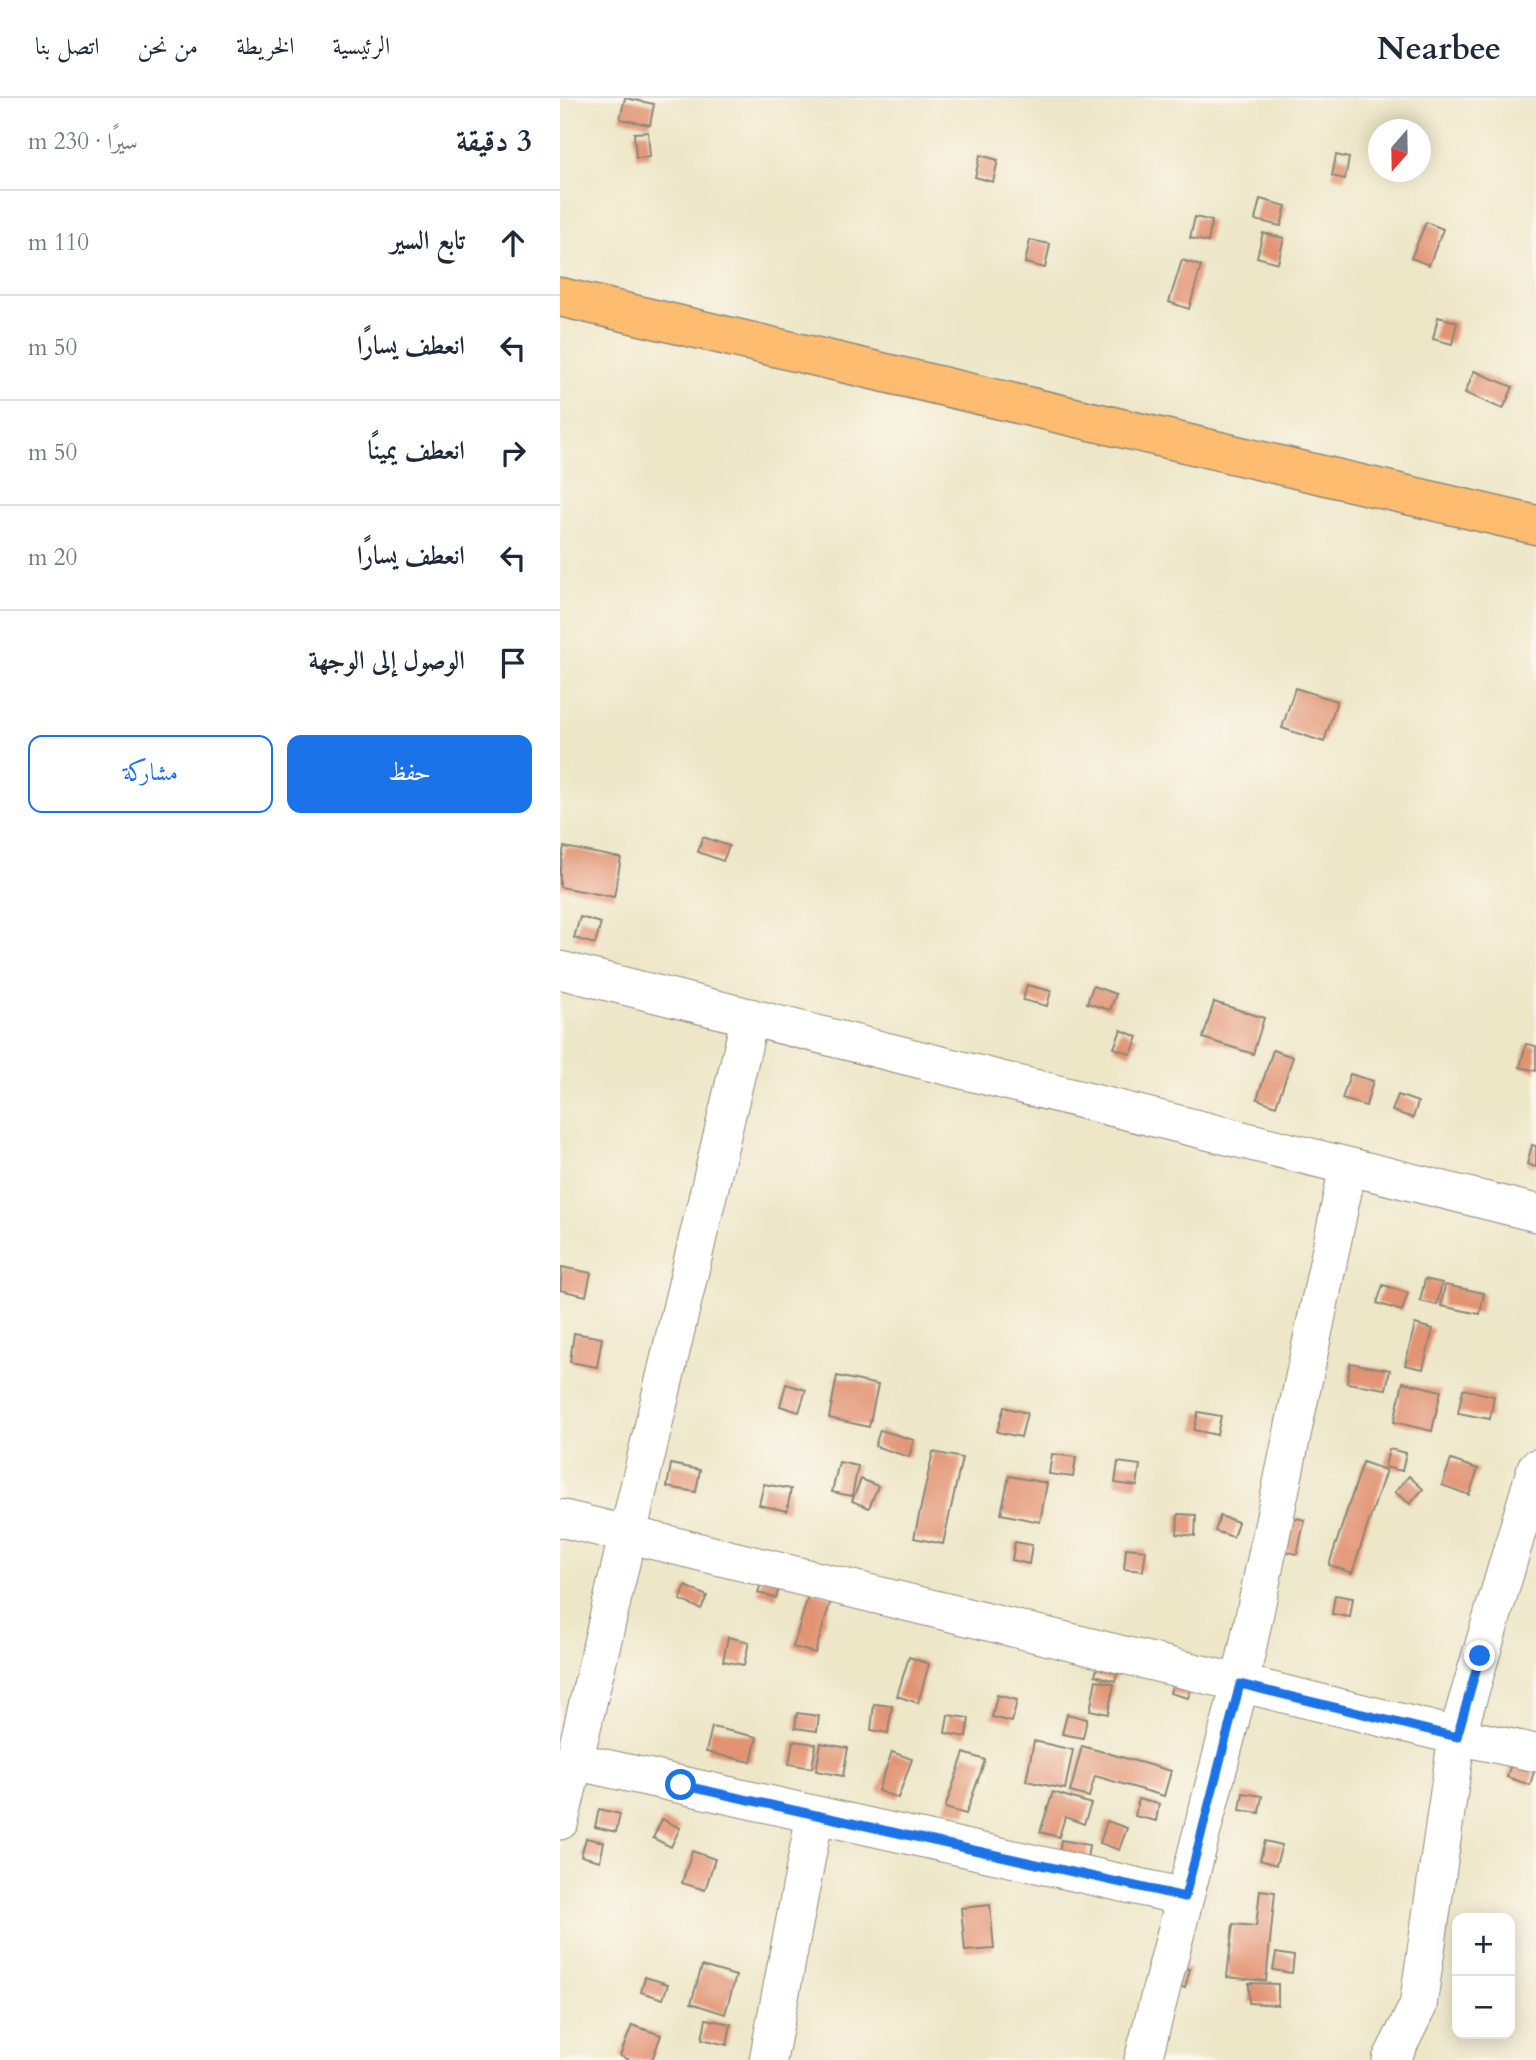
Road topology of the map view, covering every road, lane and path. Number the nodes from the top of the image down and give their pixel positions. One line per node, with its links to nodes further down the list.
1 (560, 297): 2 (main road)
2 (1536, 525)
3 (560, 970): 4 (street)
4 (750, 1017): 5 (street); 9 (street)
5 (1348, 1167): 6 (street); 10 (street)
6 (1536, 1213)
7 (1536, 1468): 11 (street)
8 (560, 1518): 9 (street)
9 (628, 1535): 10 (street); 13 (street)
10 (1240, 1684): 11 (street); 16 (street)
11 (1457, 1737): 12 (street); 19 (street)
12 (1536, 1753)
13 (574, 1761): 14 (street); 15 (street)
14 (815, 1815): 16 (street); 17 (street)
15 (560, 1821)
16 (1185, 1897): 18 (street)
17 (768, 2060)
18 (1143, 2060)
19 (1391, 2060)

